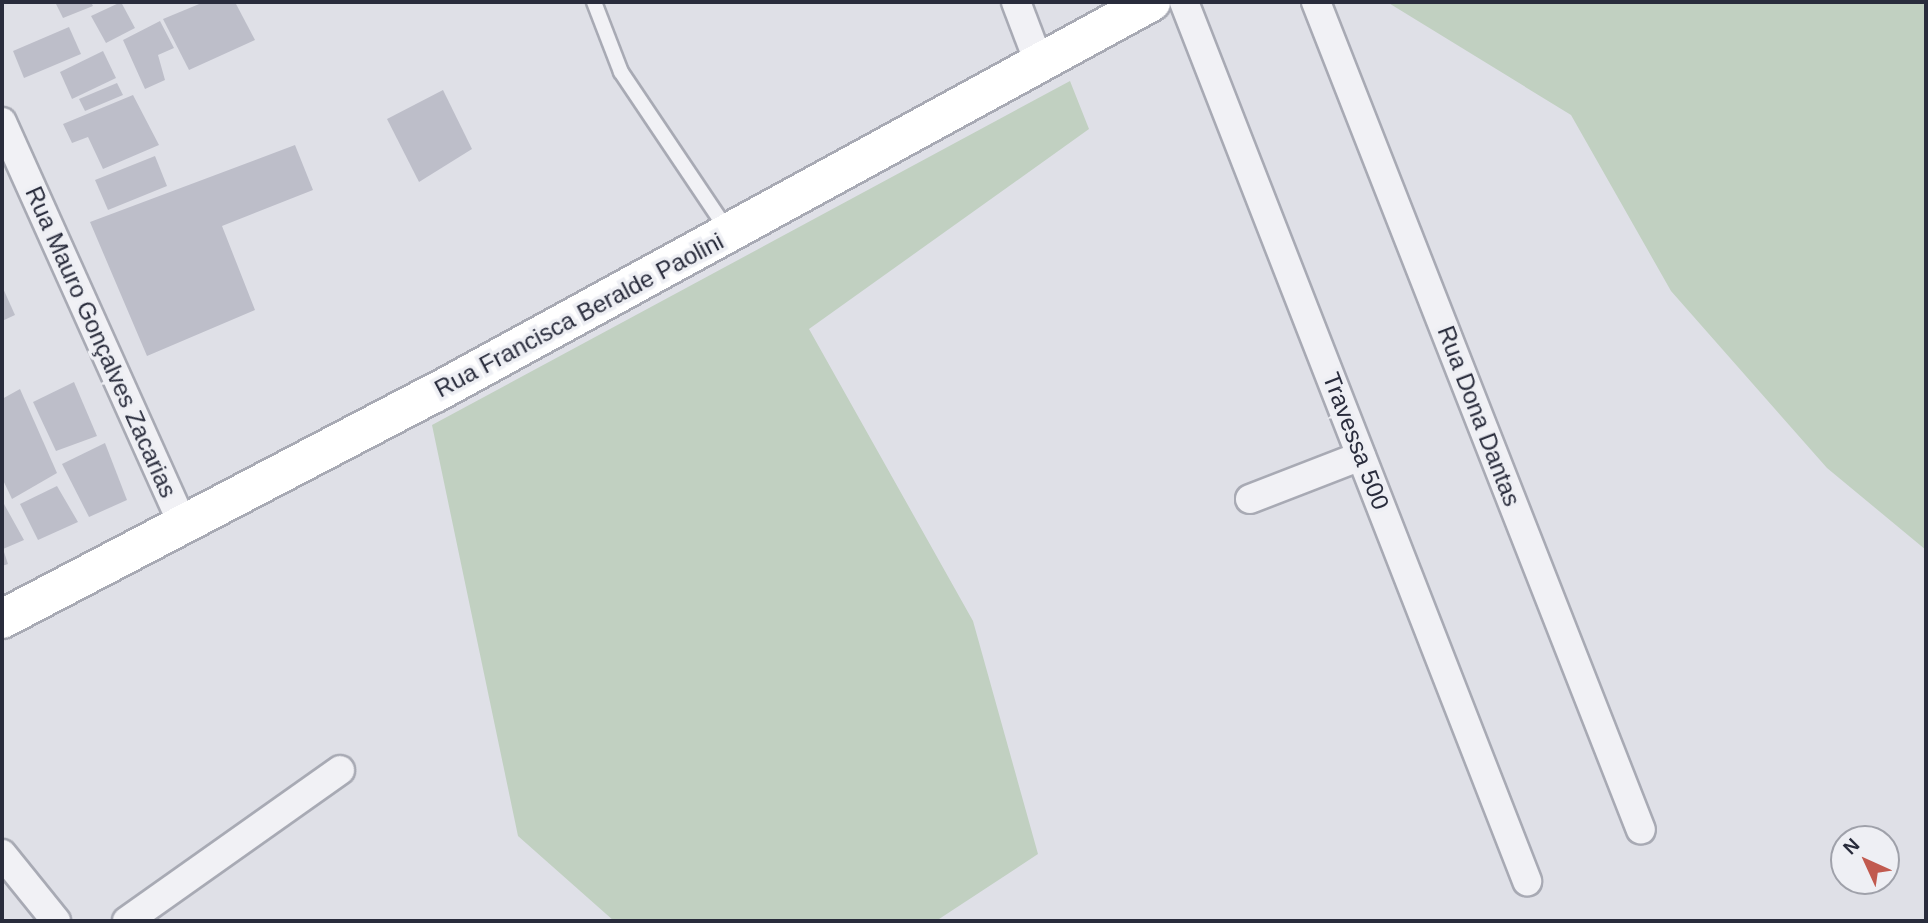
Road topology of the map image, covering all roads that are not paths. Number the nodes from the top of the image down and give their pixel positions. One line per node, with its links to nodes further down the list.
1 (594, 2): 8 (lane)
2 (1016, 2): 6 (street)
3 (1151, 2): 6 (main road, Rua Francisca Beralde Paolini)
4 (1185, 2): 9 (street, Travessa 500)
5 (1316, 2): 14 (street, Rua Dona Dantas)
6 (1038, 60): 8 (main road, Rua Francisca Beralde Paolini)
7 (2, 122): 11 (street, Rua Mauro Gonçalves Zacarias)
8 (729, 234): 11 (main road, Rua Francisca Beralde Paolini)
9 (1361, 456): 10 (street); 16 (street, Travessa 500)
10 (1250, 499)
11 (183, 524): 12 (main road, Rua Francisca Beralde Paolini)
12 (2, 618)
13 (341, 770): 18 (street)
14 (1641, 830)
15 (2, 854): 17 (street)
16 (1527, 881)
17 (56, 921)
18 (127, 921)

